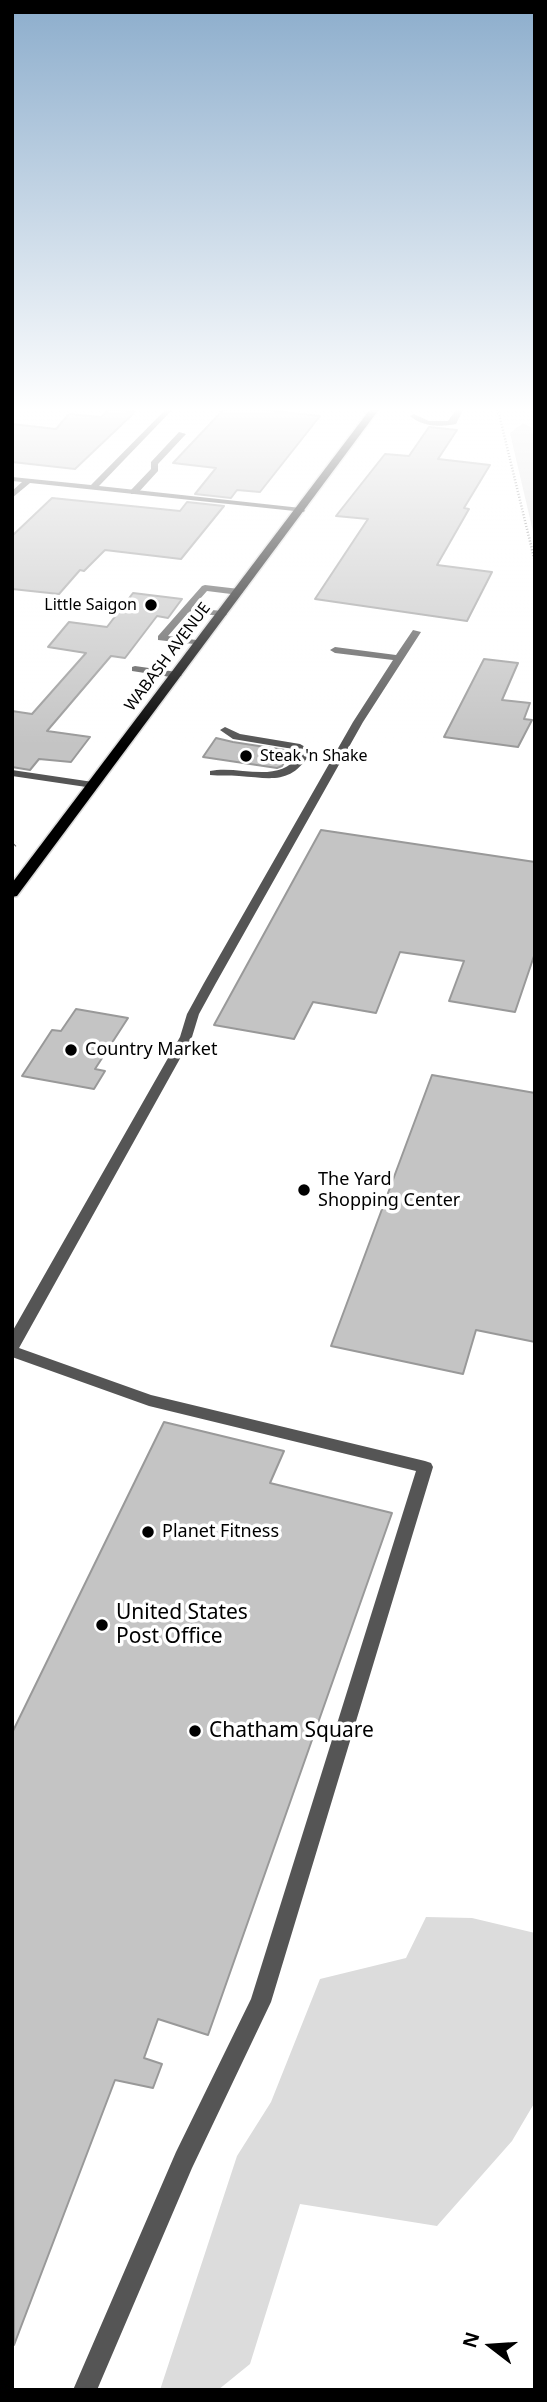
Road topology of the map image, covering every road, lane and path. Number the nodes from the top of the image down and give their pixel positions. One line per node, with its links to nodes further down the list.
1 (293, 520): 4 (main road, WABASH AVENUE)
2 (525, 520): 3 (path)
3 (535, 562)
4 (239, 592): 5 (street); 6 (main road, WABASH AVENUE)
5 (187, 610): 6 (street); 8 (street)
6 (222, 614): 8 (main road, WABASH AVENUE)
7 (416, 632): 10 (street)
8 (201, 643): 12 (main road, WABASH AVENUE)
9 (335, 650): 10 (street)
10 (399, 658): 20 (street)
11 (135, 669): 12 (street)
12 (177, 675): 16 (main road, WABASH AVENUE)
13 (225, 730): 15 (street)
14 (12, 773): 16 (street)
15 (214, 773)
16 (93, 785): 19 (main road, WABASH AVENUE)
17 (17, 843): 18 (path)
18 (12, 848)
19 (12, 894)
20 (12, 1349): 21 (street)
21 (85, 2390)

